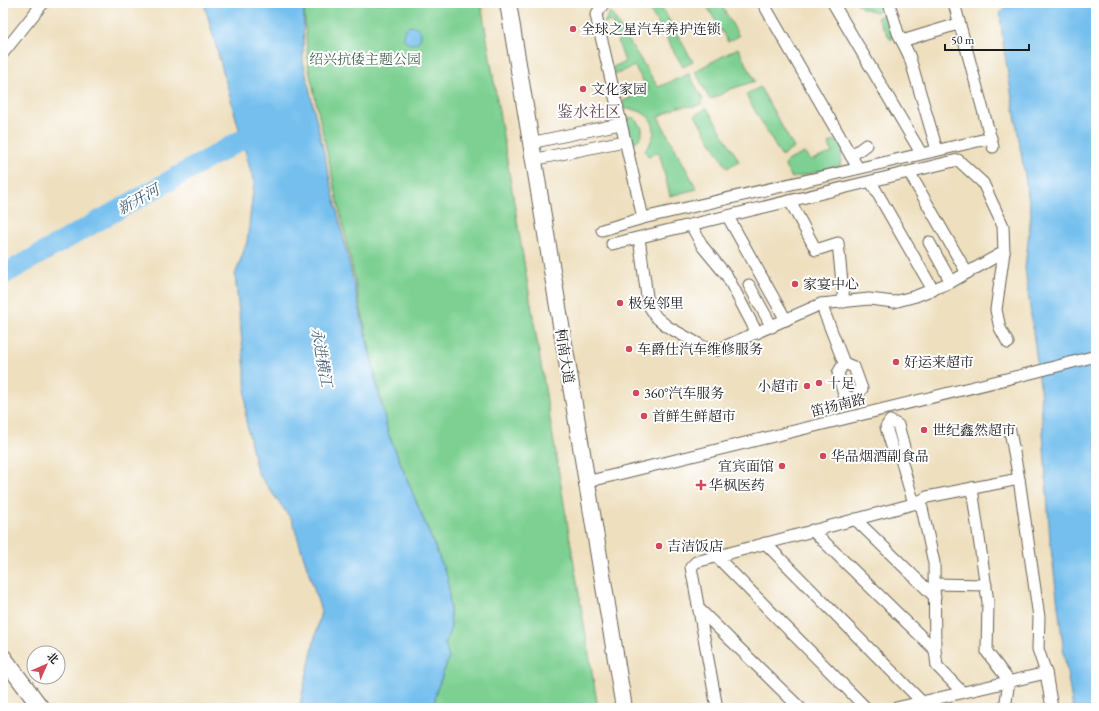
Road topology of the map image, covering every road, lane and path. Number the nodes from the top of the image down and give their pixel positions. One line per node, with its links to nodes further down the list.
1 (43, 3): 10 (street)
2 (508, 3): 13 (main road, 柯南大道)
3 (604, 3): 11 (street)
4 (763, 3): 17 (street)
5 (833, 3): 16 (street)
6 (889, 3): 9 (street)
7 (954, 3): 8 (street)
8 (958, 24): 9 (street); 15 (street)
9 (902, 41): 15 (street)
10 (3, 53)
11 (620, 124): 12 (street); 13 (street)
12 (624, 141): 18 (street); 24 (street)
13 (530, 143): 18 (main road, 柯南大道)
14 (866, 145): 17 (street)
15 (937, 150): 16 (street)
16 (921, 153): 19 (street)
17 (851, 156): 19 (street)
18 (532, 160): 48 (main road, 柯南大道)
19 (858, 168): 24 (street)
20 (909, 172): 21 (street); 30 (street); 31 (street)
21 (871, 182): 22 (street); 34 (street)
22 (790, 201): 23 (street); 35 (street)
23 (728, 216): 25 (street); 37 (street)
24 (643, 218): 26 (street)
25 (691, 226): 27 (street); 39 (street)
26 (602, 230)
27 (639, 238): 29 (street); 39 (street)
28 (929, 242): 32 (street)
29 (612, 244)
30 (1004, 252): 31 (street); 40 (street)
31 (967, 273): 32 (street)
32 (951, 282): 34 (street)
33 (750, 285): 38 (street)
34 (933, 290): 35 (street)
35 (844, 302): 36 (street)
36 (821, 304): 37 (street); 42 (street)
37 (786, 320): 38 (street)
38 (772, 327): 39 (street)
39 (757, 333)
40 (1008, 343)
41 (1096, 356): 44 (street, 笛扬南路)
42 (844, 363): 43 (street); 43 (street)
43 (854, 399): 45 (street)
44 (887, 409): 45 (street, 笛扬南路); 50 (street)
45 (859, 416): 48 (street, 笛扬南路)
46 (1010, 431): 47 (street)
47 (1019, 479): 49 (street); 61 (street)
48 (586, 482): 66 (main road, 柯南大道)
49 (972, 488): 50 (street); 56 (street)
50 (917, 503): 51 (street); 55 (street)
51 (855, 519): 52 (street); 57 (street)
52 (812, 530): 53 (street); 59 (street)
53 (765, 543): 54 (street); 64 (street)
54 (716, 556): 58 (street); 69 (street)
55 (934, 584): 56 (street); 57 (street)
56 (986, 585): 62 (street)
57 (935, 597): 59 (street)
58 (699, 610): 67 (street); 68 (street)
59 (935, 650): 63 (street)
60 (3, 657): 65 (main road)
61 (1046, 673): 62 (street); 72 (street)
62 (1009, 681): 63 (street); 71 (street)
63 (962, 692): 64 (street)
64 (925, 705): 70 (street)
65 (41, 708)
66 (624, 708)
67 (717, 708)
68 (800, 708)
69 (866, 708)
70 (896, 708)
71 (1005, 708)
72 (1052, 708)

